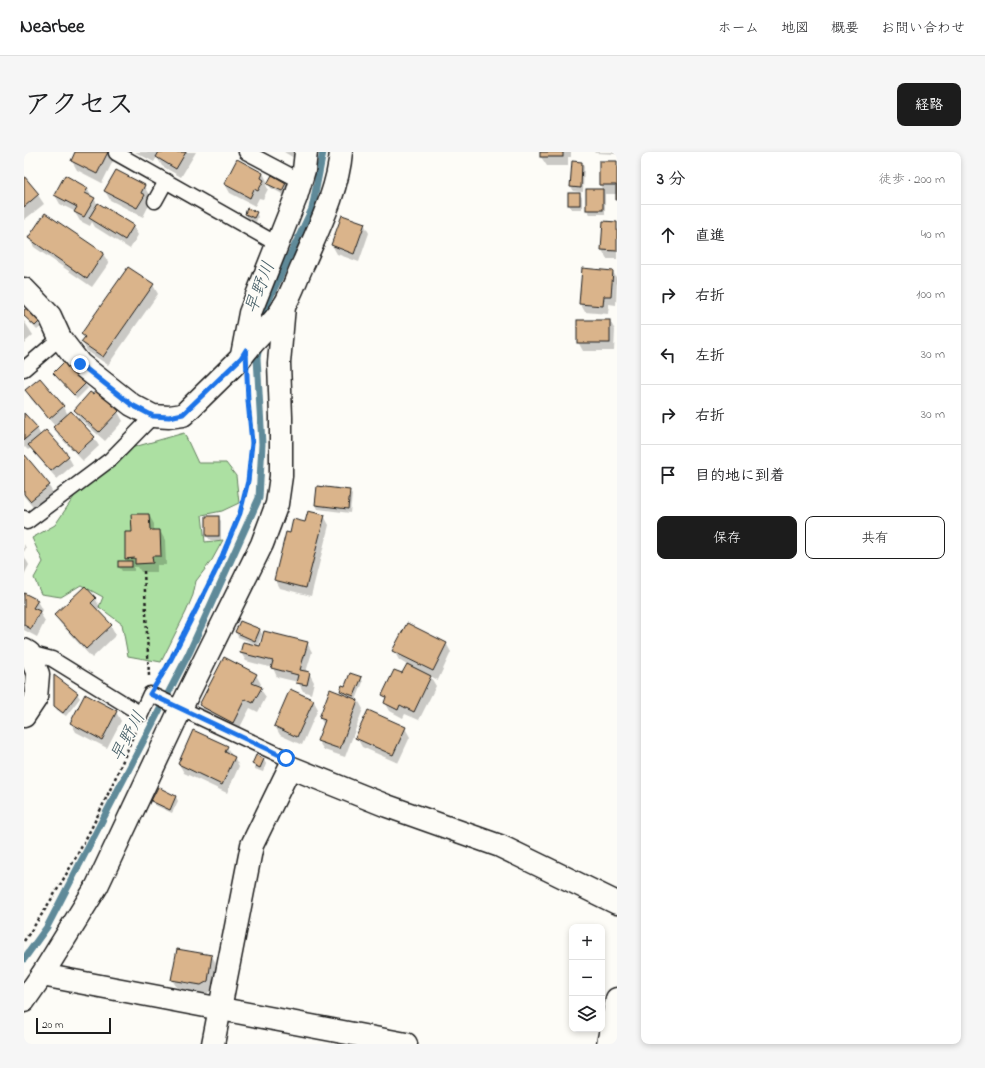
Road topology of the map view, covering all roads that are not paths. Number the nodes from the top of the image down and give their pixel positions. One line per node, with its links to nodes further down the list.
1 (246, 152): 6 (lane)
2 (306, 152): 6 (street)
3 (341, 152): 10 (street)
4 (116, 153): 5 (lane)
5 (166, 181): 7 (lane); 8 (lane)
6 (301, 181): 8 (street)
7 (155, 201)
8 (277, 244): 12 (street)
9 (24, 289): 11 (street)
10 (278, 315): 12 (street); 17 (street)
11 (60, 338): 13 (lane); 14 (street)
12 (244, 354): 14 (street)
13 (24, 369)
14 (153, 416): 15 (lane)
15 (24, 518)
16 (27, 651): 17 (lane); 18 (street)
17 (178, 707): 19 (lane); 21 (street)
18 (24, 716)
19 (290, 767): 20 (street); 24 (street)
20 (617, 903)
21 (42, 975): 23 (street); 24 (street)
22 (617, 999): 27 (street)
23 (24, 1001)
24 (220, 1009): 25 (street); 26 (street)
25 (213, 1044)
26 (406, 1044)
27 (608, 1044)

